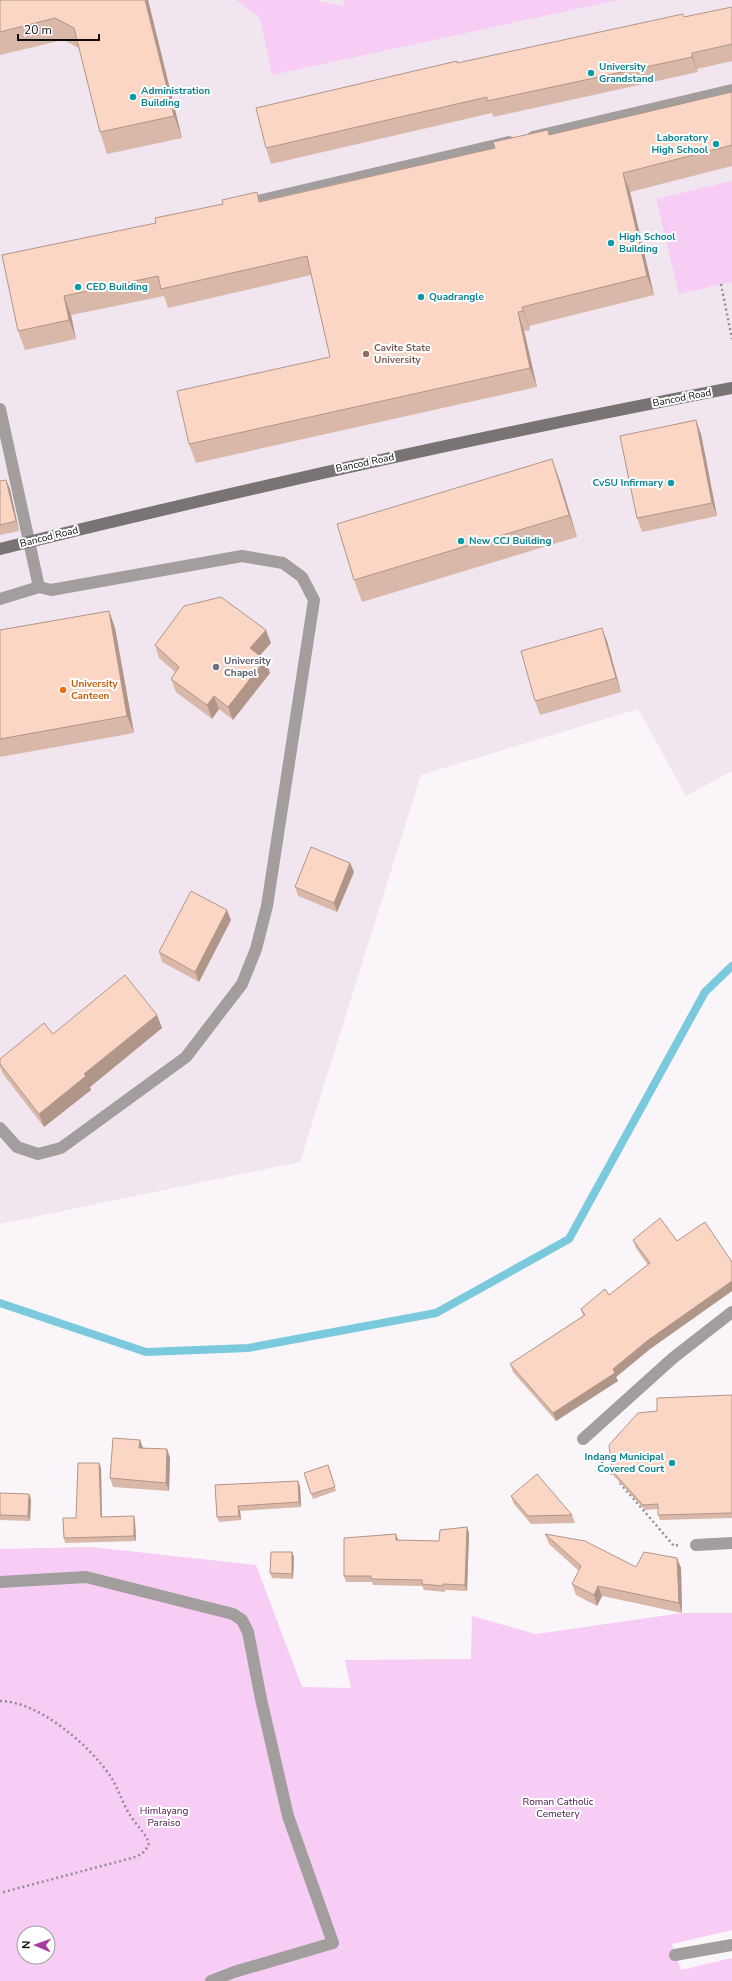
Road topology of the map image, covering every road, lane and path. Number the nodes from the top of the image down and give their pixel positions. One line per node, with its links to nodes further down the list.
1 (732, 90): 2 (street)
2 (234, 207)
3 (721, 284): 4 (path)
4 (732, 339)
5 (732, 388): 7 (street, Bancod Road)
6 (0, 408): 7 (street)
7 (29, 542): 8 (street, Bancod Road); 9 (street)
8 (0, 549)
9 (39, 587): 10 (street); 11 (street)
10 (0, 599)
11 (0, 1128)
12 (732, 1312): 13 (street)
13 (583, 1439): 15 (path)
14 (732, 1543): 15 (street)
15 (696, 1545)
16 (0, 1582): 21 (street)
17 (0, 1701): 18 (path)
18 (0, 1893)
19 (732, 1945): 20 (street)
20 (675, 1955)
21 (211, 1981)

